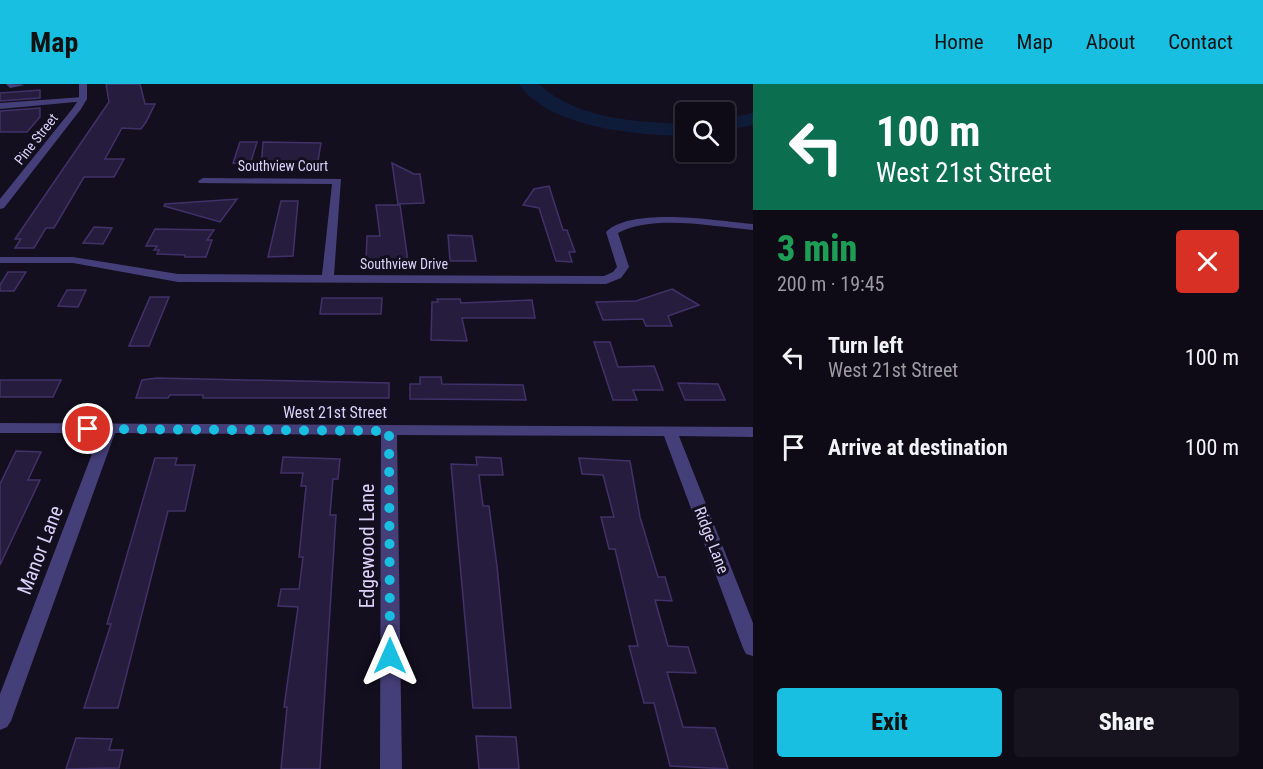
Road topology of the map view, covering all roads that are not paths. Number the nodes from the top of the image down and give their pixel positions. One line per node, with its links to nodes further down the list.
1 (8, 84): 3 (lane)
2 (82, 84): 4 (street)
3 (23, 85)
4 (83, 99): 5 (street); 7 (street, Pine Street)
5 (0, 106)
6 (203, 181): 10 (street, Southview Court)
7 (0, 206)
8 (753, 227): 10 (street, Southview Drive)
9 (0, 260): 10 (street, Southview Drive)
10 (328, 279)
11 (0, 428): 12 (street, West 21st Street)
12 (110, 429): 13 (street, West 21st Street); 17 (street, Manor Lane)
13 (389, 431): 14 (street, West 21st Street); 18 (street, Edgewood Lane)
14 (670, 432): 15 (street, West 21st Street); 16 (street, Ridge Lane)
15 (753, 432)
16 (753, 648)
17 (0, 721)
18 (391, 769)

